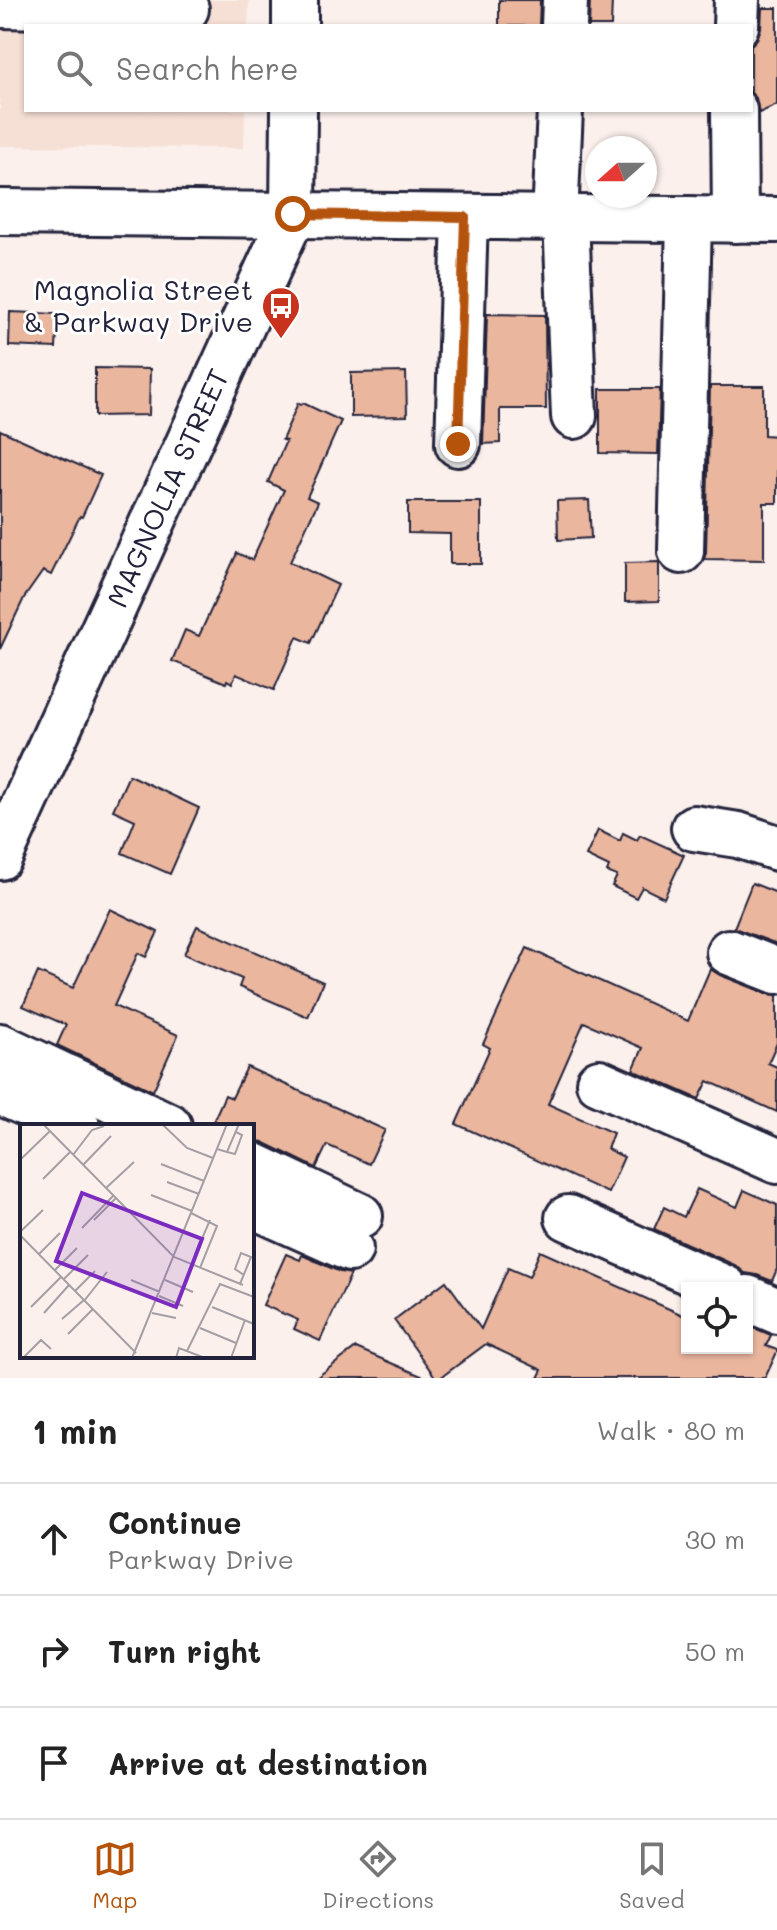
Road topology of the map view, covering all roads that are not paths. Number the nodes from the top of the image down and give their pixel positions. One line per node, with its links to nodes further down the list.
1 (295, 0): 6 (street)
2 (565, 0): 7 (street)
3 (737, 0): 8 (street)
4 (0, 5): 5 (street)
5 (186, 9)
6 (295, 24)
7 (564, 24)
8 (736, 24)
9 (294, 112): 13 (street, MAGNOLIA STREET)
10 (560, 112): 15 (street)
11 (734, 112): 17 (street)
12 (0, 212): 13 (street)
13 (293, 214): 14 (street); 23 (street, MAGNOLIA STREET)
14 (465, 217): 15 (street); 19 (street)
15 (561, 218): 16 (street); 18 (street)
16 (689, 219): 17 (street); 20 (street)
17 (756, 220)
18 (574, 416)
19 (458, 444)
20 (681, 551)
21 (694, 828): 22 (street)
22 (777, 848)
23 (0, 857)
24 (729, 952): 25 (street)
25 (777, 971)
26 (0, 1046): 30 (street)
27 (599, 1082): 31 (street)
28 (0, 1092): 29 (street)
29 (72, 1124)
30 (165, 1124)
31 (777, 1161)
32 (254, 1166): 33 (street)
33 (254, 1206)
34 (568, 1218): 35 (street)
35 (712, 1282)
36 (753, 1301): 37 (street)
37 (777, 1311)

